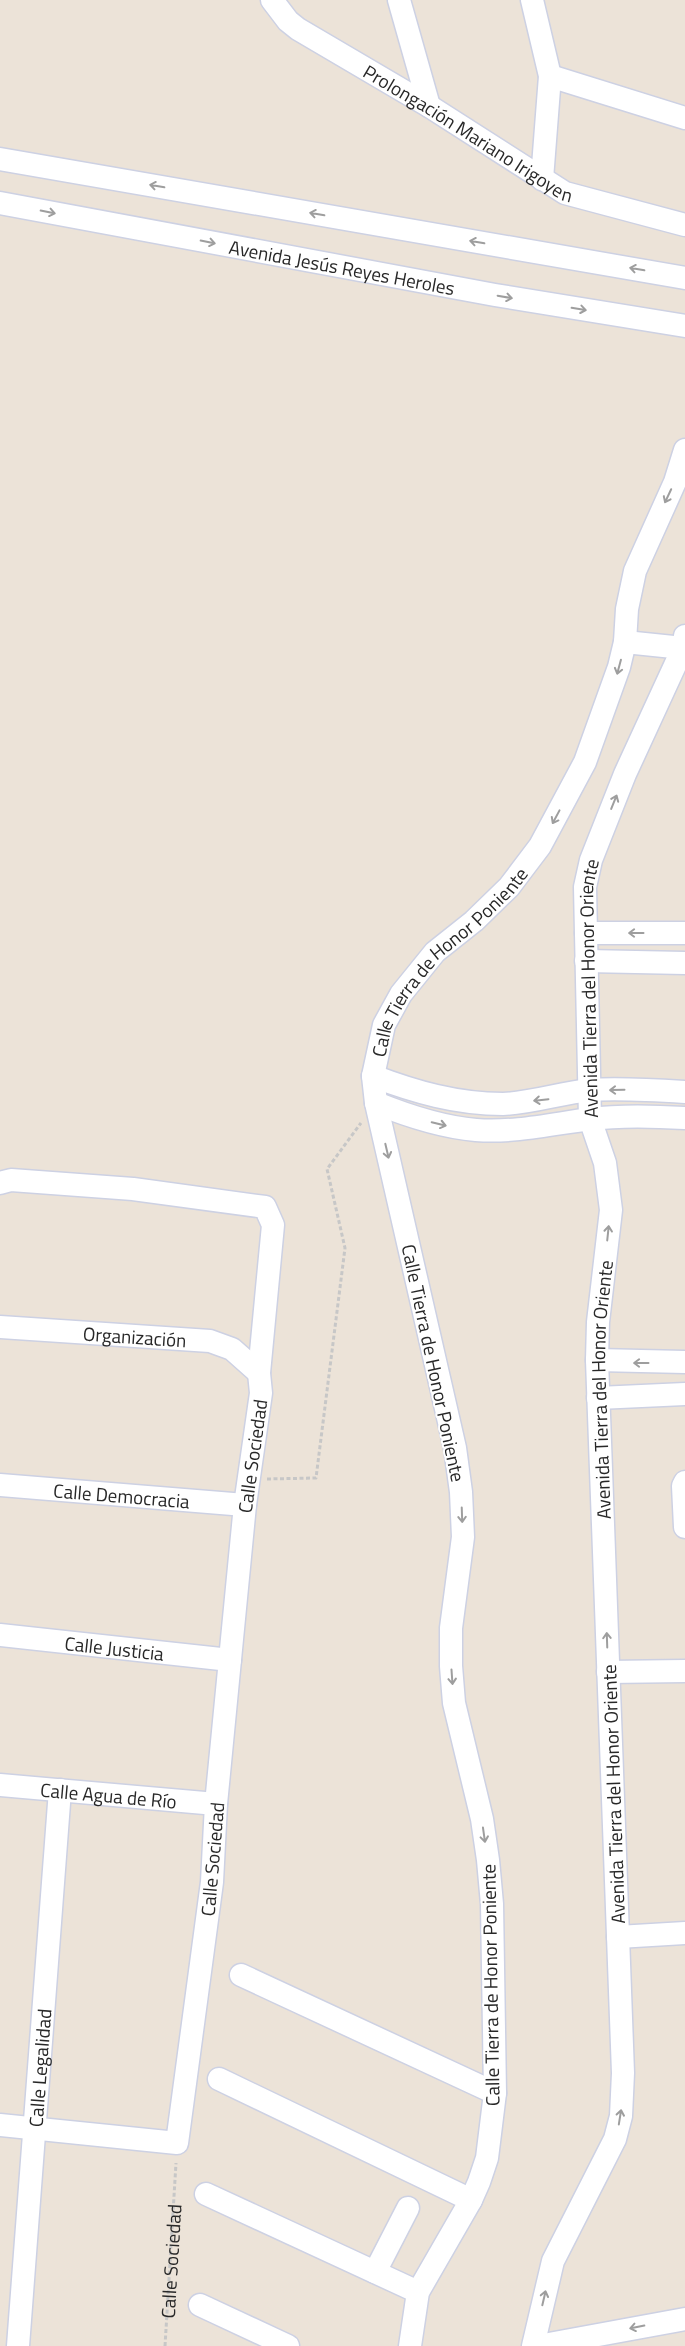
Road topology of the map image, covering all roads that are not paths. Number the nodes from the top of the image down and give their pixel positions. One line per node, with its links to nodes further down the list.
1 (272, 0): 5 (street, Prolongación Mariano Irigoyen)
2 (399, 0): 5 (street)
3 (532, 0): 4 (street)
4 (550, 76): 6 (street); 8 (street)
5 (429, 106): 8 (street, Prolongación Mariano Irigoyen)
6 (685, 118)
7 (0, 159): 11 (street, one-way to 7)
8 (542, 178): 10 (street, Prolongación Mariano Irigoyen)
9 (0, 203): 12 (street, Avenida Jesús Reyes Heroles, one-way to 12)
10 (685, 225)
11 (684, 273)
12 (685, 326)
13 (684, 460): 14 (street, Calle Tierra de Honor Poniente, one-way to 14)
14 (625, 642): 15 (street); 20 (street, Calle Tierra de Honor Poniente, one-way to 20)
15 (684, 642): 16 (street, Avenida Tierra del Honor Oriente, one-way to 15)
16 (586, 933): 17 (street, one-way to 16); 18 (street, Avenida Tierra del Honor Oriente)
17 (685, 933)
18 (586, 961): 19 (street); 21 (street, Avenida Tierra del Honor Oriente)
19 (685, 963)
20 (373, 1076): 21 (street, one-way to 20); 23 (street, Calle Tierra de Honor Poniente)
21 (588, 1090): 22 (street, one-way to 21); 25 (street, Avenida Tierra del Honor Oriente)
22 (685, 1092)
23 (376, 1103): 25 (street, one-way to 25); 48 (street, Calle Tierra de Honor Poniente, one-way to 48)
24 (685, 1118): 25 (street)
25 (590, 1119): 28 (street, Avenida Tierra del Honor Oriente, one-way to 25)
26 (0, 1184): 30 (street, Calle Sociedad)
27 (0, 1327): 30 (street, Organización)
28 (597, 1360): 29 (street, one-way to 28); 32 (street, Avenida Tierra del Honor Oriente)
29 (685, 1362)
30 (259, 1373): 35 (street, Calle Sociedad)
31 (685, 1394): 32 (street)
32 (598, 1398): 40 (street, Avenida Tierra del Honor Oriente, one-way to 32)
33 (685, 1482): 36 (street)
34 (0, 1485): 35 (street, Calle Democracia)
35 (245, 1505): 38 (street, Calle Sociedad)
36 (685, 1527)
37 (0, 1635): 38 (street, Calle Justicia)
38 (230, 1660): 43 (street, Calle Sociedad)
39 (685, 1671): 40 (street)
40 (608, 1672): 45 (street, Avenida Tierra del Honor Oriente)
41 (0, 1784): 42 (street, Calle Agua de Río)
42 (60, 1790): 43 (street, Calle Agua de Río); 50 (street, Calle Legalidad)
43 (216, 1804): 50 (street, Calle Sociedad)
44 (685, 1933): 45 (street)
45 (618, 1937): 62 (street, Avenida Tierra del Honor Oriente, one-way to 45)
46 (240, 1975): 48 (street)
47 (219, 2079): 52 (street)
48 (495, 2094): 52 (street, Calle Tierra de Honor Poniente)
49 (0, 2125): 50 (street)
50 (34, 2128): 58 (street, Calle Legalidad)
51 (206, 2194): 54 (street)
52 (471, 2200): 55 (street, Calle Tierra de Honor Poniente)
53 (408, 2208): 54 (street)
54 (375, 2272): 55 (street)
55 (418, 2292): 61 (street, Calle Tierra de Honor Poniente)
56 (200, 2304): 59 (street)
57 (685, 2319): 63 (street, one-way to 63)
58 (18, 2346)
59 (288, 2346)
60 (404, 2346): 61 (street)
61 (410, 2346)
62 (533, 2346)
63 (538, 2346)

